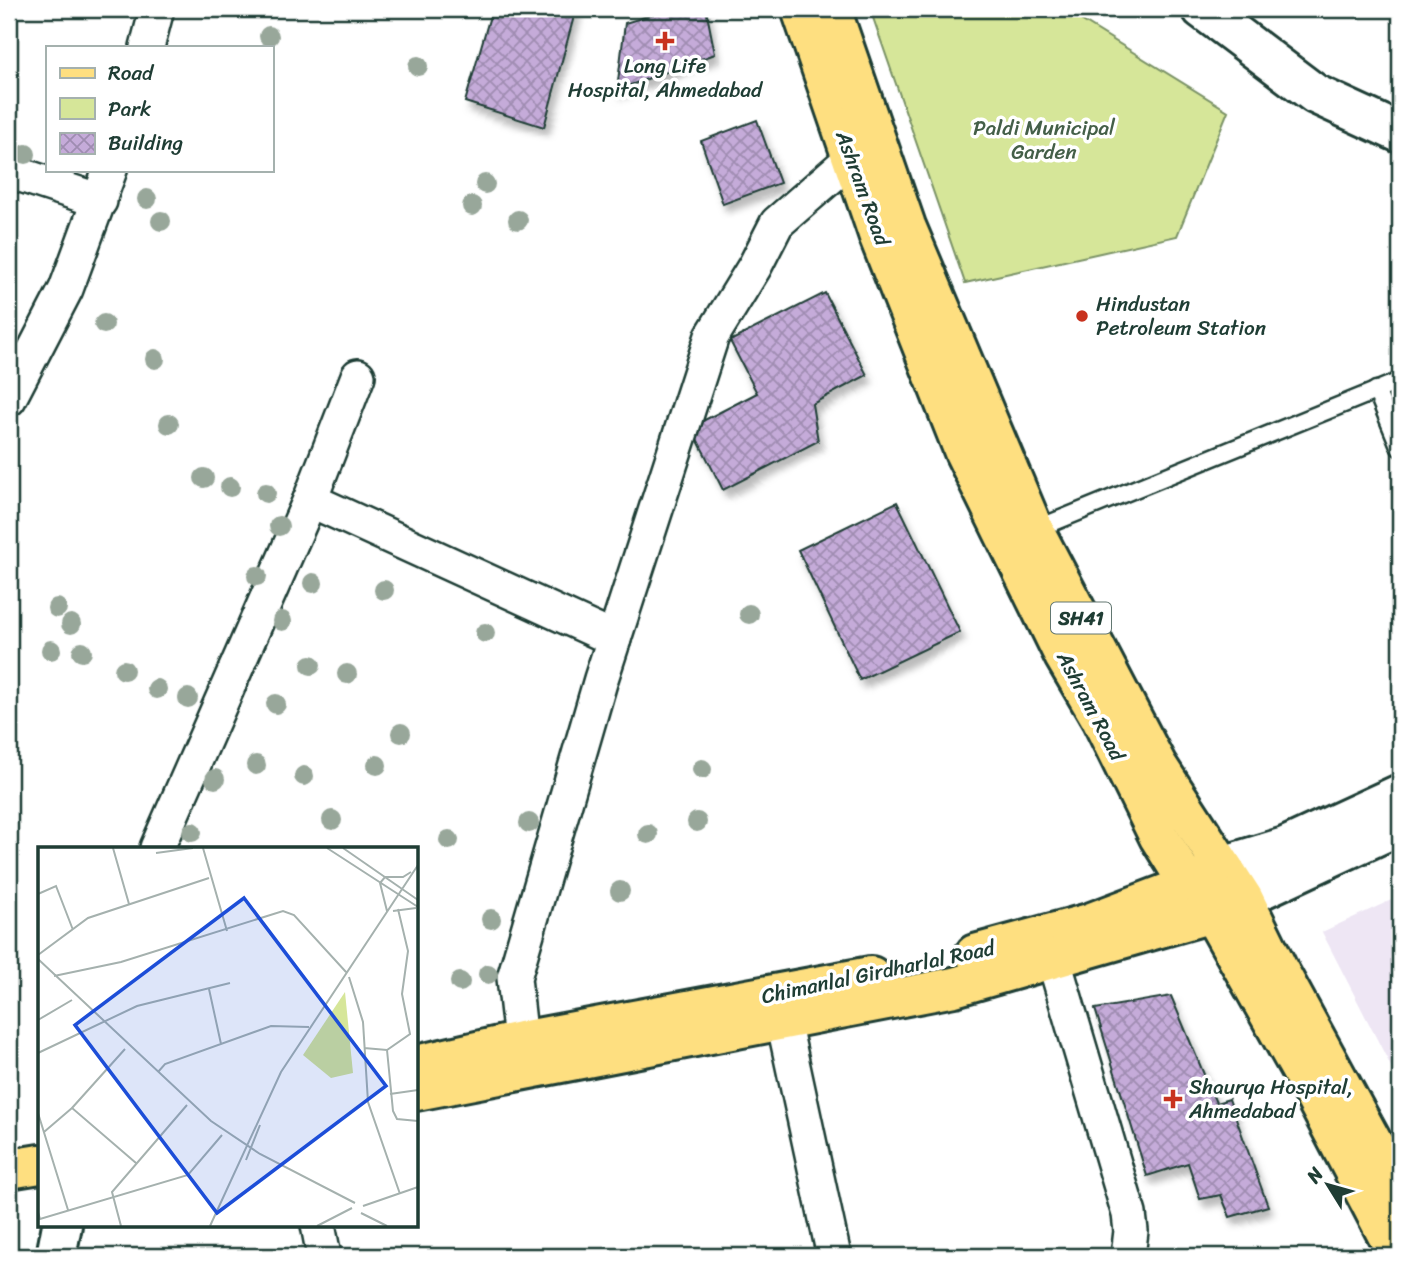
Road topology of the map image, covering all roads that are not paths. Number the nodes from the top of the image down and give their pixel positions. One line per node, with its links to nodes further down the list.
1 (157, 9): 5 (street)
2 (801, 9): 7 (main road, Ashram Road)
3 (831, 9): 17 (main road, Ashram Road / SH41)
4 (1202, 9): 6 (main road)
5 (147, 46)
6 (1400, 133)
7 (852, 158): 18 (street); 23 (main road, Ashram Road)
8 (9, 172): 10 (street)
9 (109, 172): 10 (street)
10 (100, 201): 14 (street)
11 (358, 376): 16 (street)
12 (1400, 381): 13 (lane)
13 (1377, 390): 15 (lane); 17 (lane)
14 (9, 399)
15 (1400, 448)
16 (310, 500): 18 (street); 21 (street)
17 (1034, 530): 22 (main road, Ashram Road / SH41)
18 (614, 639): 26 (street)
19 (1400, 794): 22 (main road, Chimanlal Girdharlal Road)
20 (1400, 825): 23 (main road, Chimanlal Girdharlal Road)
21 (158, 847)
22 (1222, 866): 23 (main road, Chimanlal Girdharlal Road)
23 (1215, 899): 24 (main road, Chimanlal Girdharlal Road); 26 (main road, Chimanlal Girdharlal Road); 33 (main road, Ashram Road); 40 (main road, Ashram Road)
24 (1054, 961): 25 (main road, Chimanlal Girdharlal Road); 39 (street)
25 (783, 1020): 28 (main road, Chimanlal Girdharlal Road); 38 (street)
26 (521, 1041): 27 (main road, Chimanlal Girdharlal Road)
27 (418, 1065)
28 (418, 1091)
29 (38, 1138): 30 (main road)
30 (9, 1143)
31 (38, 1164): 32 (main road)
32 (9, 1169)
33 (1400, 1193)
34 (62, 1226): 36 (main road)
35 (318, 1226): 37 (street)
36 (56, 1256)
37 (324, 1256)
38 (834, 1256)
39 (1128, 1256)
40 (1398, 1256)

